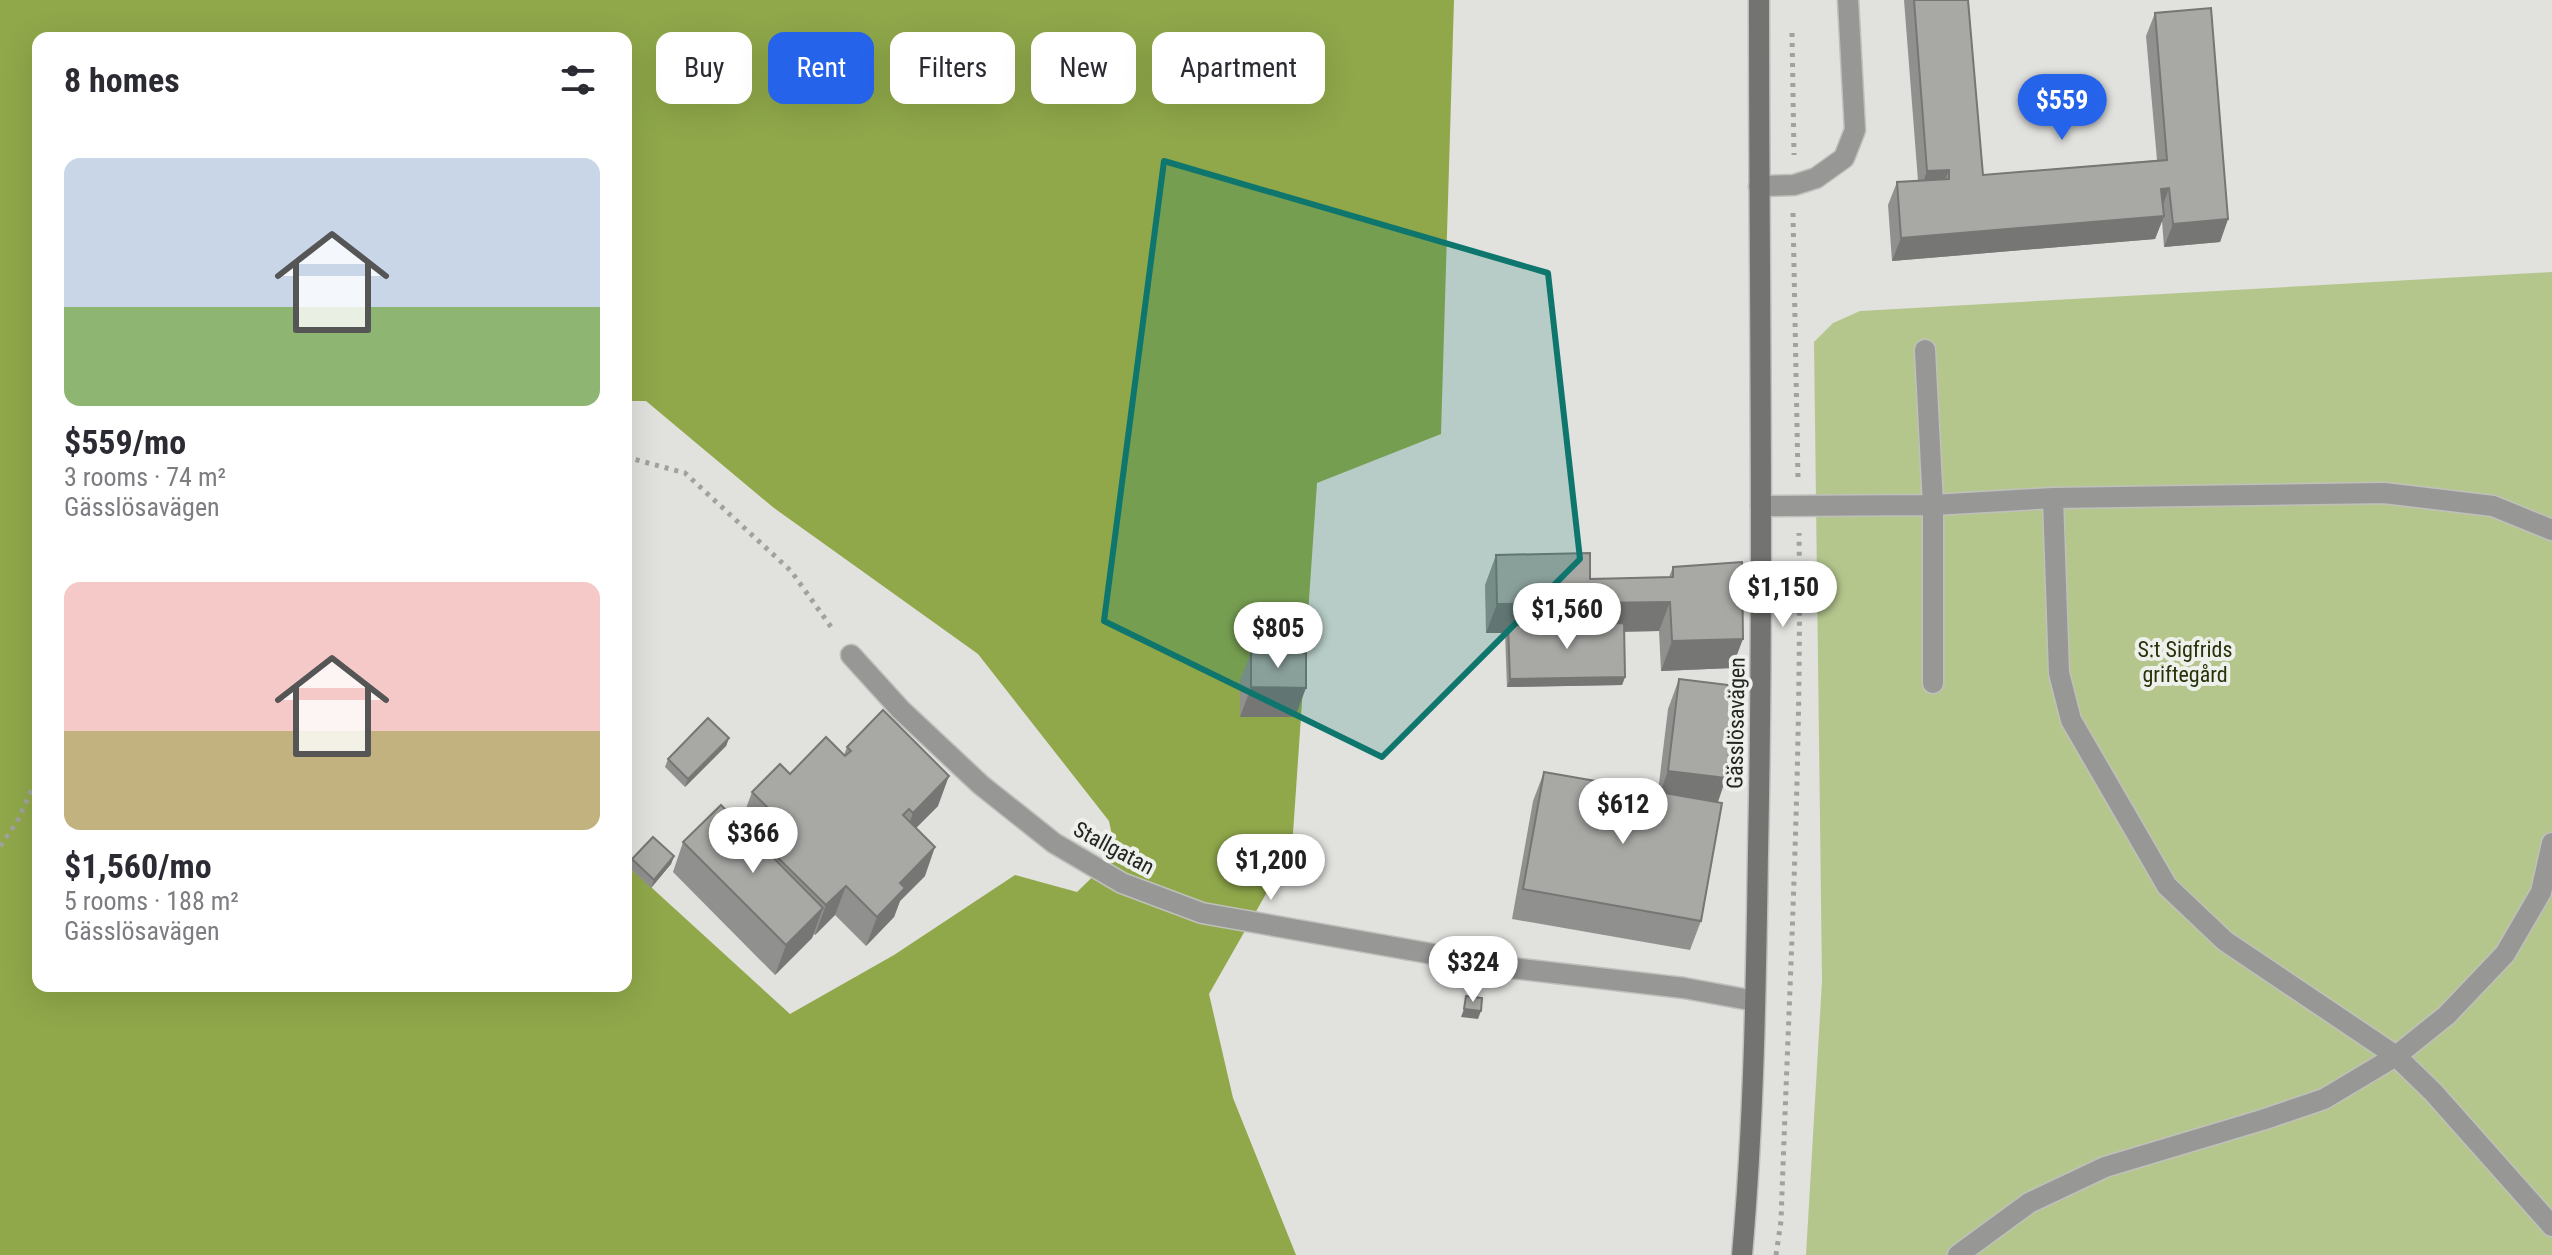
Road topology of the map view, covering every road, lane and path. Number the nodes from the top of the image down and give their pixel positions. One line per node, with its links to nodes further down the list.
1 (1759, 0): 3 (street, Gässlösavägen)
2 (1848, 0): 3 (street)
3 (1759, 186): 8 (street, Gässlösavägen)
4 (1925, 350): 7 (street)
5 (632, 459): 10 (path)
6 (2053, 498): 7 (street); 9 (street); 16 (street)
7 (1933, 505): 8 (street); 11 (street)
8 (1761, 506): 15 (street, Gässlösavägen)
9 (2552, 530)
10 (851, 655): 15 (street, Stallgatan)
11 (1933, 683)
12 (32, 789): 14 (path)
13 (2552, 843): 16 (street)
14 (0, 846)
15 (1755, 1001): 18 (street, Gässlösavägen)
16 (2396, 1056): 17 (street); 19 (street)
17 (2552, 1226)
18 (1742, 1255)
19 (1958, 1255)

